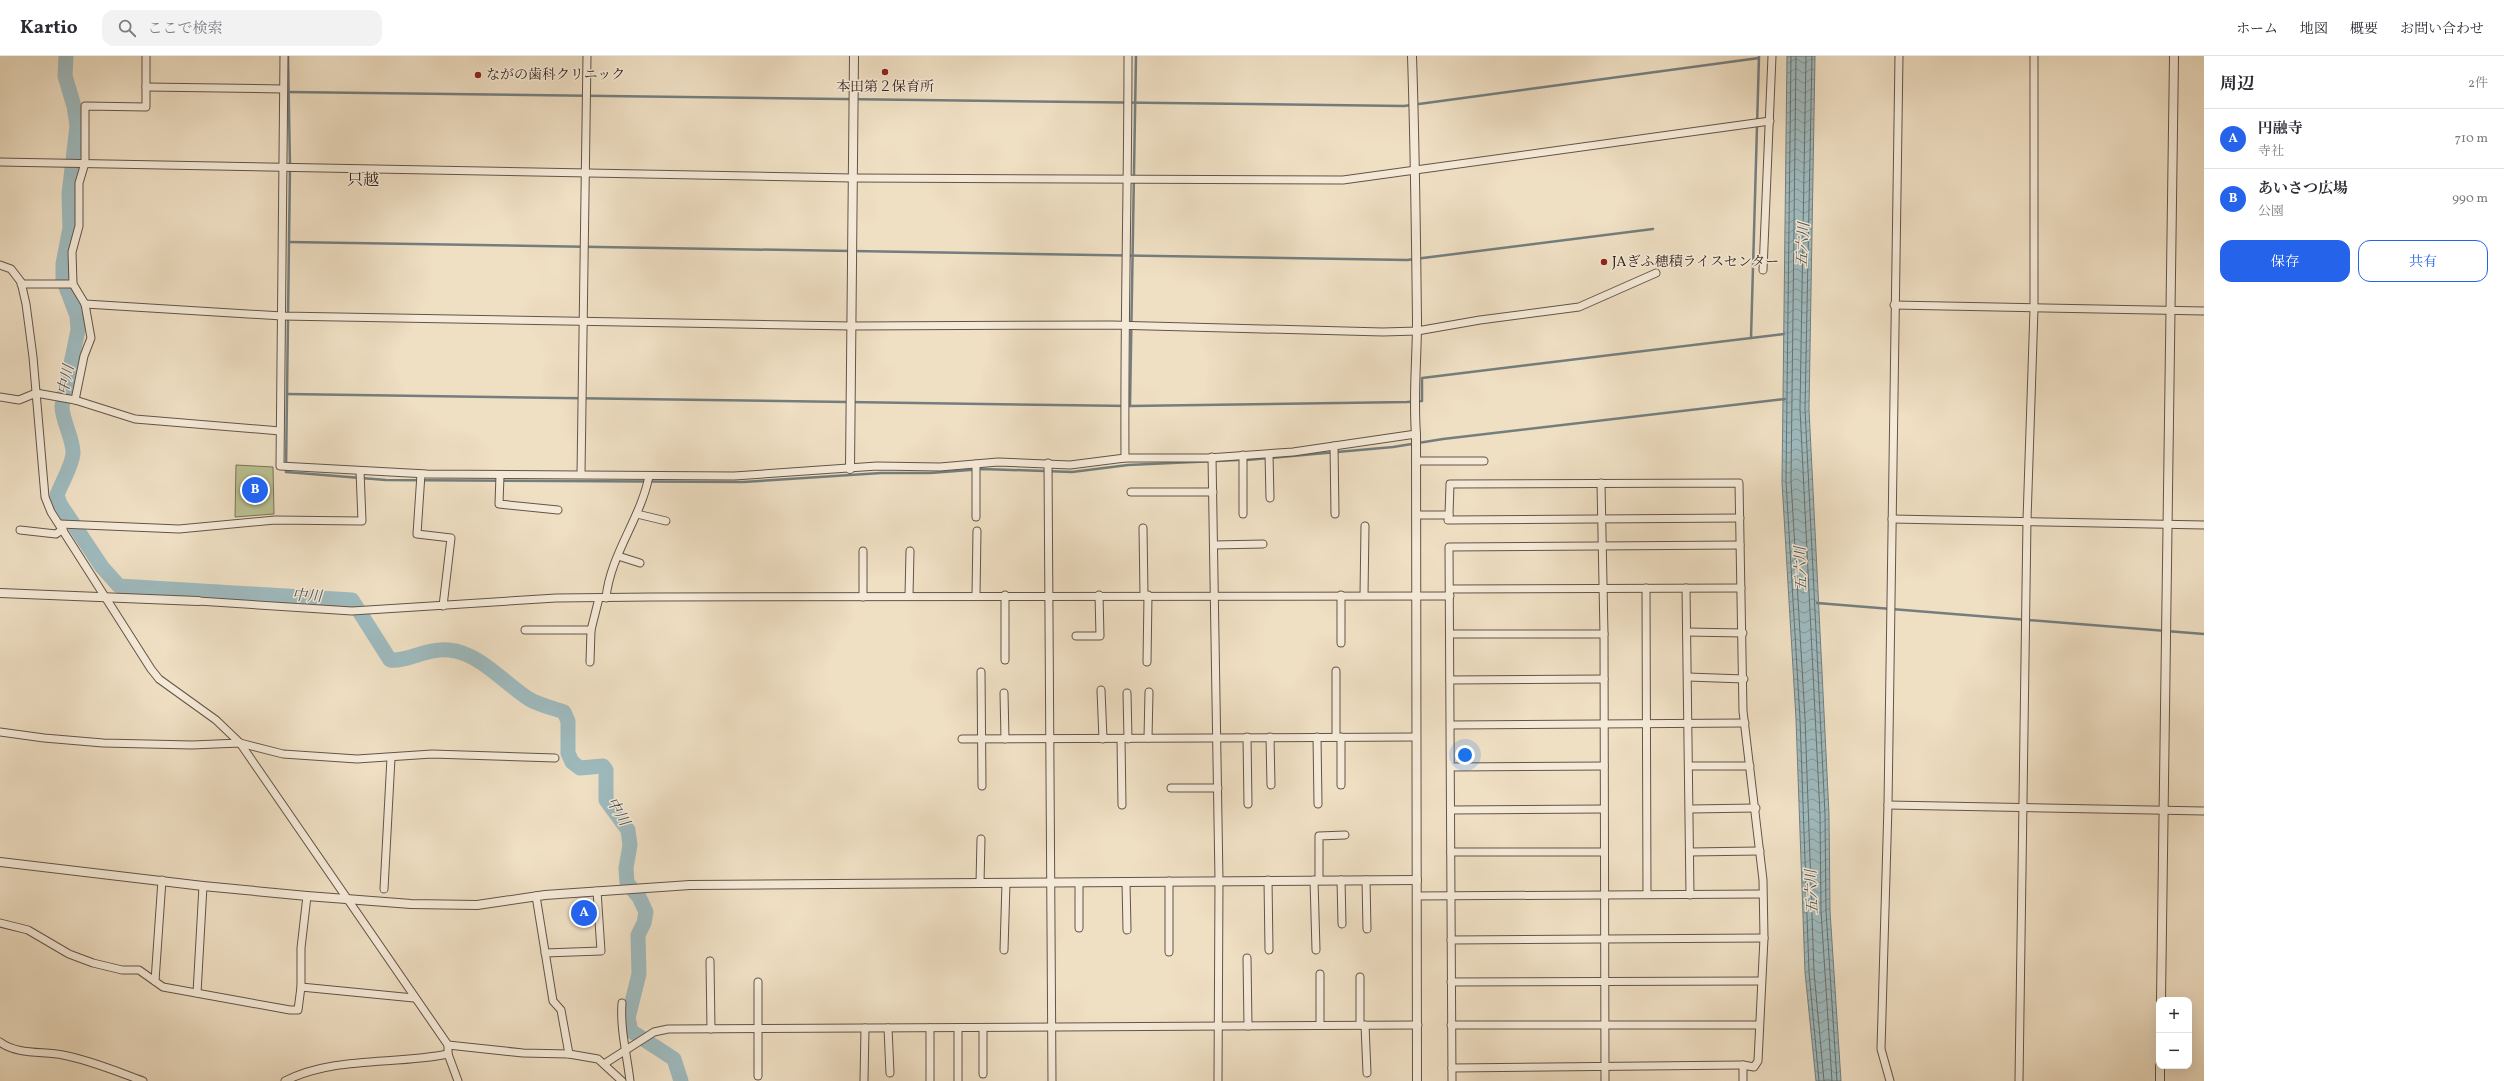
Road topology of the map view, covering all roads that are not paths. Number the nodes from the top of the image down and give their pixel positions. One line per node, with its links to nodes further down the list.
1 (146, 56): 11 (street)
2 (284, 56): 12 (street)
3 (587, 56): 18 (street)
4 (854, 56): 19 (street)
5 (1128, 56): 20 (street)
6 (1412, 56): 17 (street)
7 (1772, 56): 13 (street)
8 (1899, 56): 27 (street)
9 (2034, 56): 28 (street)
10 (2174, 56): 29 (street)
11 (146, 87): 12 (street); 15 (street)
12 (283, 89): 16 (street)
13 (1770, 121): 17 (street); 22 (street)
14 (0, 162): 15 (street)
15 (85, 163): 16 (street); 25 (street)
16 (284, 166): 18 (street); 31 (street)
17 (1416, 169): 20 (street); 35 (street)
18 (586, 173): 19 (street); 32 (street)
19 (852, 178): 20 (street); 33 (street)
20 (1128, 180): 34 (street)
21 (0, 265): 24 (street)
22 (1763, 270)
23 (1656, 273): 35 (street)
24 (21, 284): 25 (street); 36 (street)
25 (71, 284): 26 (street)
26 (85, 304): 31 (street); 38 (street)
27 (1894, 305): 28 (street); 68 (street)
28 (2034, 309): 29 (street); 70 (street)
29 (2171, 310): 30 (street); 72 (street)
30 (2204, 311)
31 (282, 316): 32 (street); 39 (street)
32 (582, 322): 33 (street); 53 (street)
33 (851, 326): 34 (street); 50 (street)
34 (1124, 326): 35 (street); 45 (street)
35 (1417, 330): 40 (street)
36 (36, 393): 37 (street); 38 (street); 74 (street)
37 (0, 397)
38 (75, 400): 39 (street)
39 (280, 431): 51 (street)
40 (1416, 434): 41 (street); 46 (street)
41 (1334, 446): 42 (street); 63 (street)
42 (1269, 454): 43 (street); 59 (street)
43 (1243, 455): 44 (street); 62 (street)
44 (1212, 457): 45 (street); 58 (street)
45 (1125, 458): 48 (street)
46 (1416, 461): 47 (street); 64 (street)
47 (1484, 461)
48 (1048, 463): 49 (street); 94 (street)
49 (976, 464): 50 (street); 66 (street)
50 (850, 469): 55 (street)
51 (360, 471): 52 (street); 74 (street)
52 (421, 474): 54 (street); 107 (street)
53 (581, 474): 54 (street); 55 (street)
54 (500, 475): 60 (street)
55 (648, 477): 61 (street)
56 (1601, 483): 65 (street); 67 (street); 69 (street)
57 (1131, 492): 58 (street)
58 (1213, 492): 80 (street)
59 (1270, 498)
60 (558, 510)
61 (637, 514): 71 (street); 85 (street)
62 (1243, 514)
63 (1335, 514)
64 (1416, 515): 65 (street); 100 (street)
65 (1449, 515): 69 (street)
66 (976, 517)
67 (1740, 518): 69 (street); 81 (street)
68 (1892, 519): 70 (street); 163 (street)
69 (1602, 520): 82 (street)
70 (2027, 520): 72 (street); 164 (street)
71 (666, 521)
72 (2166, 525): 73 (street); 169 (street)
73 (2204, 525)
74 (61, 526): 77 (street); 101 (street)
75 (1365, 526): 99 (street)
76 (1143, 528): 96 (street)
77 (20, 530)
78 (977, 531): 103 (street)
79 (1262, 544): 80 (street)
80 (1214, 545): 97 (street)
81 (1740, 545): 82 (street); 90 (street)
82 (1602, 546): 87 (street); 91 (street)
83 (863, 551): 104 (street)
84 (910, 551): 102 (street)
85 (618, 556): 86 (street); 105 (street)
86 (640, 563)
87 (1603, 588): 88 (street); 91 (street); 113 (street)
88 (1646, 588): 89 (street); 130 (street)
89 (1686, 588): 90 (street); 110 (street)
90 (1741, 588): 111 (street)
91 (1450, 592): 100 (street); 112 (street)
92 (0, 593): 101 (street)
93 (1005, 595): 94 (street); 103 (street); 116 (street)
94 (1049, 595): 95 (street); 147 (street)
95 (1099, 595): 96 (street); 114 (street)
96 (1146, 595): 97 (street); 118 (street)
97 (1215, 595): 98 (street); 141 (street)
98 (1341, 595): 99 (street); 115 (street)
99 (1364, 595): 100 (street)
100 (1416, 595): 138 (street)
101 (105, 596): 106 (street); 148 (street)
102 (909, 596): 103 (street); 104 (street)
103 (976, 596)
104 (863, 597): 105 (street)
105 (602, 598): 107 (street); 109 (street)
106 (198, 601): 107 (street)
107 (443, 606)
108 (525, 630): 109 (street)
109 (591, 630): 117 (street)
110 (1687, 632): 111 (street); 121 (street)
111 (1743, 633): 123 (street)
112 (1450, 634): 113 (street); 124 (street)
113 (1604, 634): 122 (street)
114 (1076, 636)
115 (1341, 643)
116 (1005, 660)
117 (590, 662)
118 (1148, 662)
119 (1336, 671): 137 (street)
120 (981, 672): 143 (street)
121 (1688, 677): 123 (street); 131 (street)
122 (1604, 679): 124 (street); 129 (street)
123 (1744, 679): 132 (street)
124 (1450, 680): 133 (street)
125 (1101, 690): 145 (street)
126 (1149, 692): 140 (street)
127 (1004, 693): 144 (street)
128 (1127, 693): 146 (street)
129 (1604, 724): 130 (street); 133 (street); 151 (street)
130 (1647, 724): 131 (street); 194 (street)
131 (1689, 724): 132 (street); 152 (street)
132 (1745, 724): 153 (street)
133 (1451, 725): 154 (street)
134 (0, 732): 148 (street)
135 (1270, 737): 136 (street); 142 (street); 155 (street)
136 (1317, 737): 137 (street); 161 (street)
137 (1339, 737): 138 (street); 156 (street)
138 (1416, 737): 184 (street)
139 (962, 738): 143 (street)
140 (1148, 738): 141 (street); 146 (street)
141 (1218, 738): 142 (street); 159 (street)
142 (1247, 738): 160 (street)
143 (982, 739): 144 (street); 157 (street)
144 (1005, 739): 147 (street)
145 (1103, 739): 146 (street); 147 (street)
146 (1124, 739): 162 (street)
147 (1050, 740): 189 (street)
148 (240, 743): 149 (street); 202 (street)
149 (391, 758): 150 (street); 192 (street)
150 (555, 758)
151 (1604, 766): 154 (street); 166 (street)
152 (1689, 766): 153 (street); 167 (street)
153 (1750, 766): 165 (street)
154 (1451, 767): 168 (street)
155 (1271, 785)
156 (1341, 785)
157 (982, 786)
158 (1171, 788): 159 (street)
159 (1218, 788): 179 (street)
160 (1248, 804)
161 (1318, 804)
162 (1122, 805)
163 (1888, 805): 164 (street); 274 (street)
164 (2024, 807): 169 (street); 275 (street)
165 (1756, 808): 167 (street); 173 (street)
166 (1603, 809): 168 (street); 175 (street)
167 (1690, 809): 176 (street)
168 (1450, 810): 174 (street)
169 (2163, 811): 170 (street); 227 (street)
170 (2204, 811)
171 (1345, 835): 181 (street)
172 (981, 839): 187 (street)
173 (1760, 851): 176 (street); 196 (street)
174 (1451, 852): 175 (street); 201 (street)
175 (1604, 852): 200 (street)
176 (1690, 852): 195 (street)
177 (0, 862): 178 (street)
178 (162, 880): 191 (street); 220 (street)
179 (1219, 880): 180 (street); 185 (street); 236 (street)
180 (1268, 880): 181 (street); 212 (street)
181 (1316, 880): 182 (street); 213 (street)
182 (1341, 880): 183 (street); 204 (street)
183 (1366, 880): 184 (street); 206 (street)
184 (1417, 880): 199 (street)
185 (1169, 881): 186 (street); 214 (street)
186 (1126, 882): 190 (street); 207 (street)
187 (980, 883): 188 (street); 193 (street)
188 (1006, 883): 189 (street); 211 (street)
189 (1050, 883): 190 (street); 243 (street)
190 (1079, 883): 205 (street)
191 (202, 886): 197 (street); 226 (street)
192 (384, 889)
193 (597, 891): 198 (street); 215 (street)
194 (1647, 894): 195 (street); 200 (street)
195 (1690, 894): 196 (street)
196 (1762, 894): 208 (street)
197 (307, 896): 202 (street); 225 (street)
198 (536, 896): 202 (street); 215 (street)
199 (1417, 896): 201 (street); 230 (street)
200 (1604, 896): 201 (street); 209 (street)
201 (1452, 897): 210 (street)
202 (349, 899): 228 (street)
203 (0, 923): 220 (street)
204 (1342, 924)
205 (1079, 928)
206 (1367, 929)
207 (1127, 930)
208 (1764, 938): 209 (street); 221 (street)
209 (1604, 939): 210 (street); 224 (street)
210 (1451, 940): 223 (street)
211 (1004, 950)
212 (1269, 950)
213 (1316, 950)
214 (1169, 952)
215 (545, 953): 250 (street)
216 (1247, 958): 237 (street)
217 (710, 961): 244 (street)
218 (1320, 974): 232 (street)
219 (1360, 977): 233 (street)
220 (155, 981): 226 (street)
221 (1761, 981): 224 (street); 235 (street)
222 (758, 982): 245 (street)
223 (1451, 982): 224 (street); 234 (street)
224 (1605, 982): 231 (street)
225 (301, 988): 226 (street); 228 (street)
226 (197, 993)
227 (2161, 997)
228 (414, 998): 247 (street)
229 (622, 1003): 248 (street)
230 (1418, 1024): 233 (street); 270 (street)
231 (1605, 1024): 234 (street); 235 (street); 253 (street)
232 (1320, 1025): 233 (street); 237 (street)
233 (1363, 1025): 257 (street)
234 (1451, 1025): 254 (street)
235 (1758, 1025): 252 (street)
236 (1217, 1026): 237 (street); 243 (street); 269 (street)
237 (1248, 1026)
238 (865, 1028): 239 (street); 245 (street); 265 (street)
239 (888, 1028): 240 (street); 256 (street)
240 (930, 1028): 241 (street); 266 (street)
241 (958, 1028): 242 (street); 267 (street)
242 (983, 1028): 243 (street); 258 (street)
243 (1052, 1028): 268 (street)
244 (711, 1029): 245 (street); 248 (street)
245 (758, 1029): 259 (street)
246 (0, 1042): 260 (street)
247 (448, 1045): 249 (street); 250 (street)
248 (627, 1050): 251 (street); 264 (street)
249 (448, 1054): 261 (street); 262 (street)
250 (568, 1054): 251 (street)
251 (604, 1064): 263 (street)
252 (1743, 1065): 253 (street); 273 (street)
253 (1605, 1067): 254 (street); 272 (street)
254 (1452, 1068): 271 (street)
255 (2160, 1069): 276 (street)
256 (890, 1073)
257 (1367, 1073)
258 (983, 1074)
259 (758, 1076)
260 (143, 1081)
261 (285, 1081)
262 (458, 1081)
263 (622, 1081)
264 (630, 1081)
265 (864, 1081)
266 (930, 1081)
267 (958, 1081)
268 (1052, 1081)
269 (1218, 1081)
270 (1417, 1081)
271 (1452, 1081)
272 (1605, 1081)
273 (1743, 1081)
274 (1890, 1081)
275 (2019, 1081)
276 (2160, 1081)

